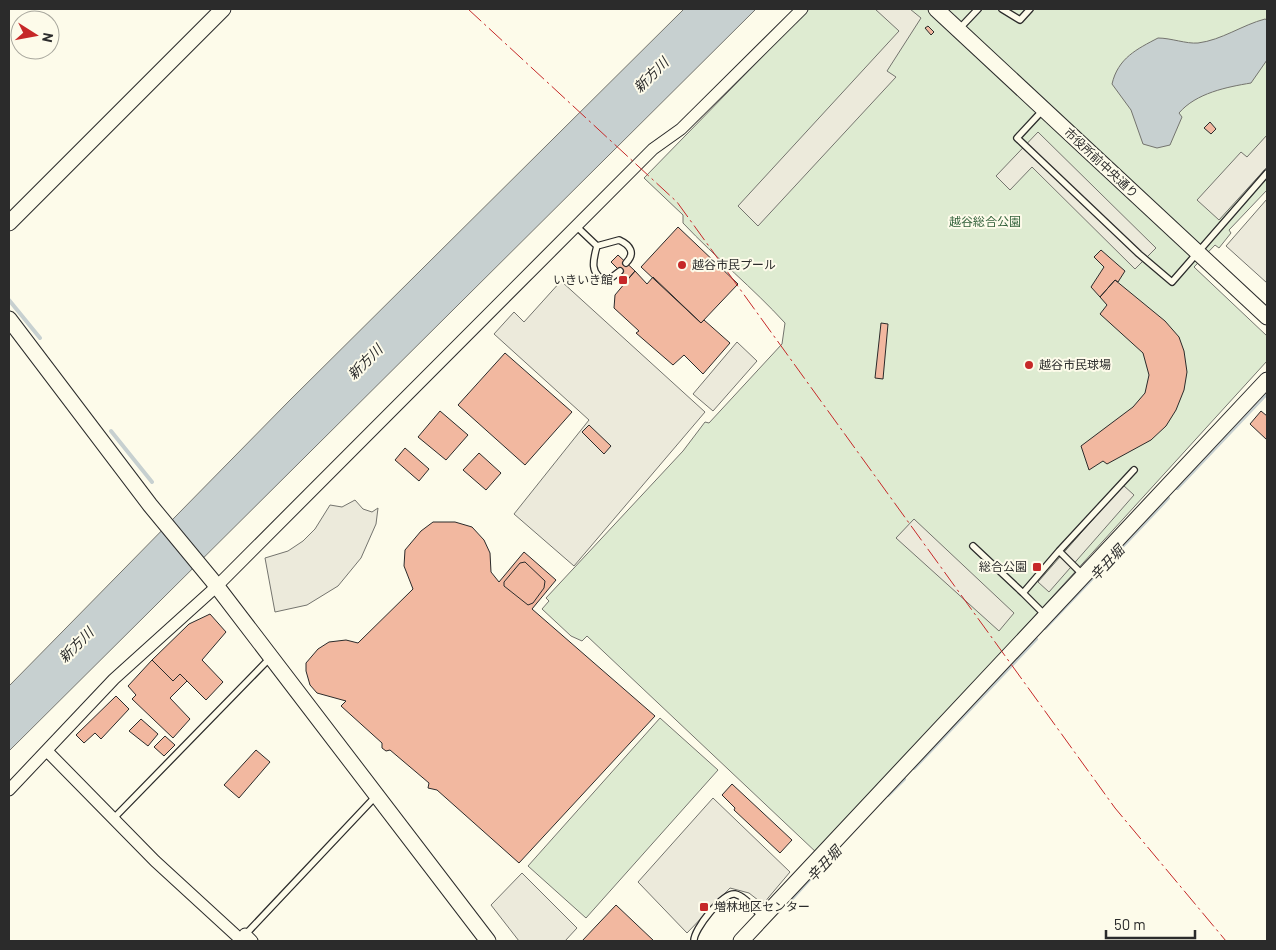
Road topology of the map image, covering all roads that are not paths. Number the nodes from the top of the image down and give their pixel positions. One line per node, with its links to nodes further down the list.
1 (222, 9): 10 (street)
2 (802, 9): 11 (street)
3 (936, 9): 7 (street, 市役所前中央通り)
4 (978, 9): 7 (lane)
5 (1002, 9): 6 (lane)
6 (1030, 9)
7 (958, 30): 8 (street, 市役所前中央通り)
8 (1044, 109): 13 (street, 市役所前中央通り); 13 (lane)
9 (1267, 173): 13 (lane)
10 (9, 223)
11 (576, 226): 12 (lane); 23 (street)
12 (596, 246): 14 (lane); 15 (lane)
13 (1197, 252): 16 (street, 市役所前中央通り)
14 (626, 263)
15 (620, 271)
16 (1267, 317)
17 (9, 319): 23 (street)
18 (1267, 380): 22 (street)
19 (1134, 470): 21 (lane)
20 (973, 546): 24 (lane)
21 (1059, 551): 22 (lane); 24 (lane)
22 (1084, 576): 25 (street)
23 (215, 583): 26 (street); 27 (street)
24 (1023, 593): 25 (lane)
25 (1046, 616): 31 (street)
26 (272, 656): 29 (street); 30 (lane)
27 (47, 751): 28 (street); 30 (street)
28 (9, 790)
29 (378, 795): 32 (lane); 33 (street)
30 (114, 818): 32 (street)
31 (763, 918): 34 (lane); 35 (street)
32 (244, 939)
33 (488, 941)
34 (694, 941)
35 (741, 941)

